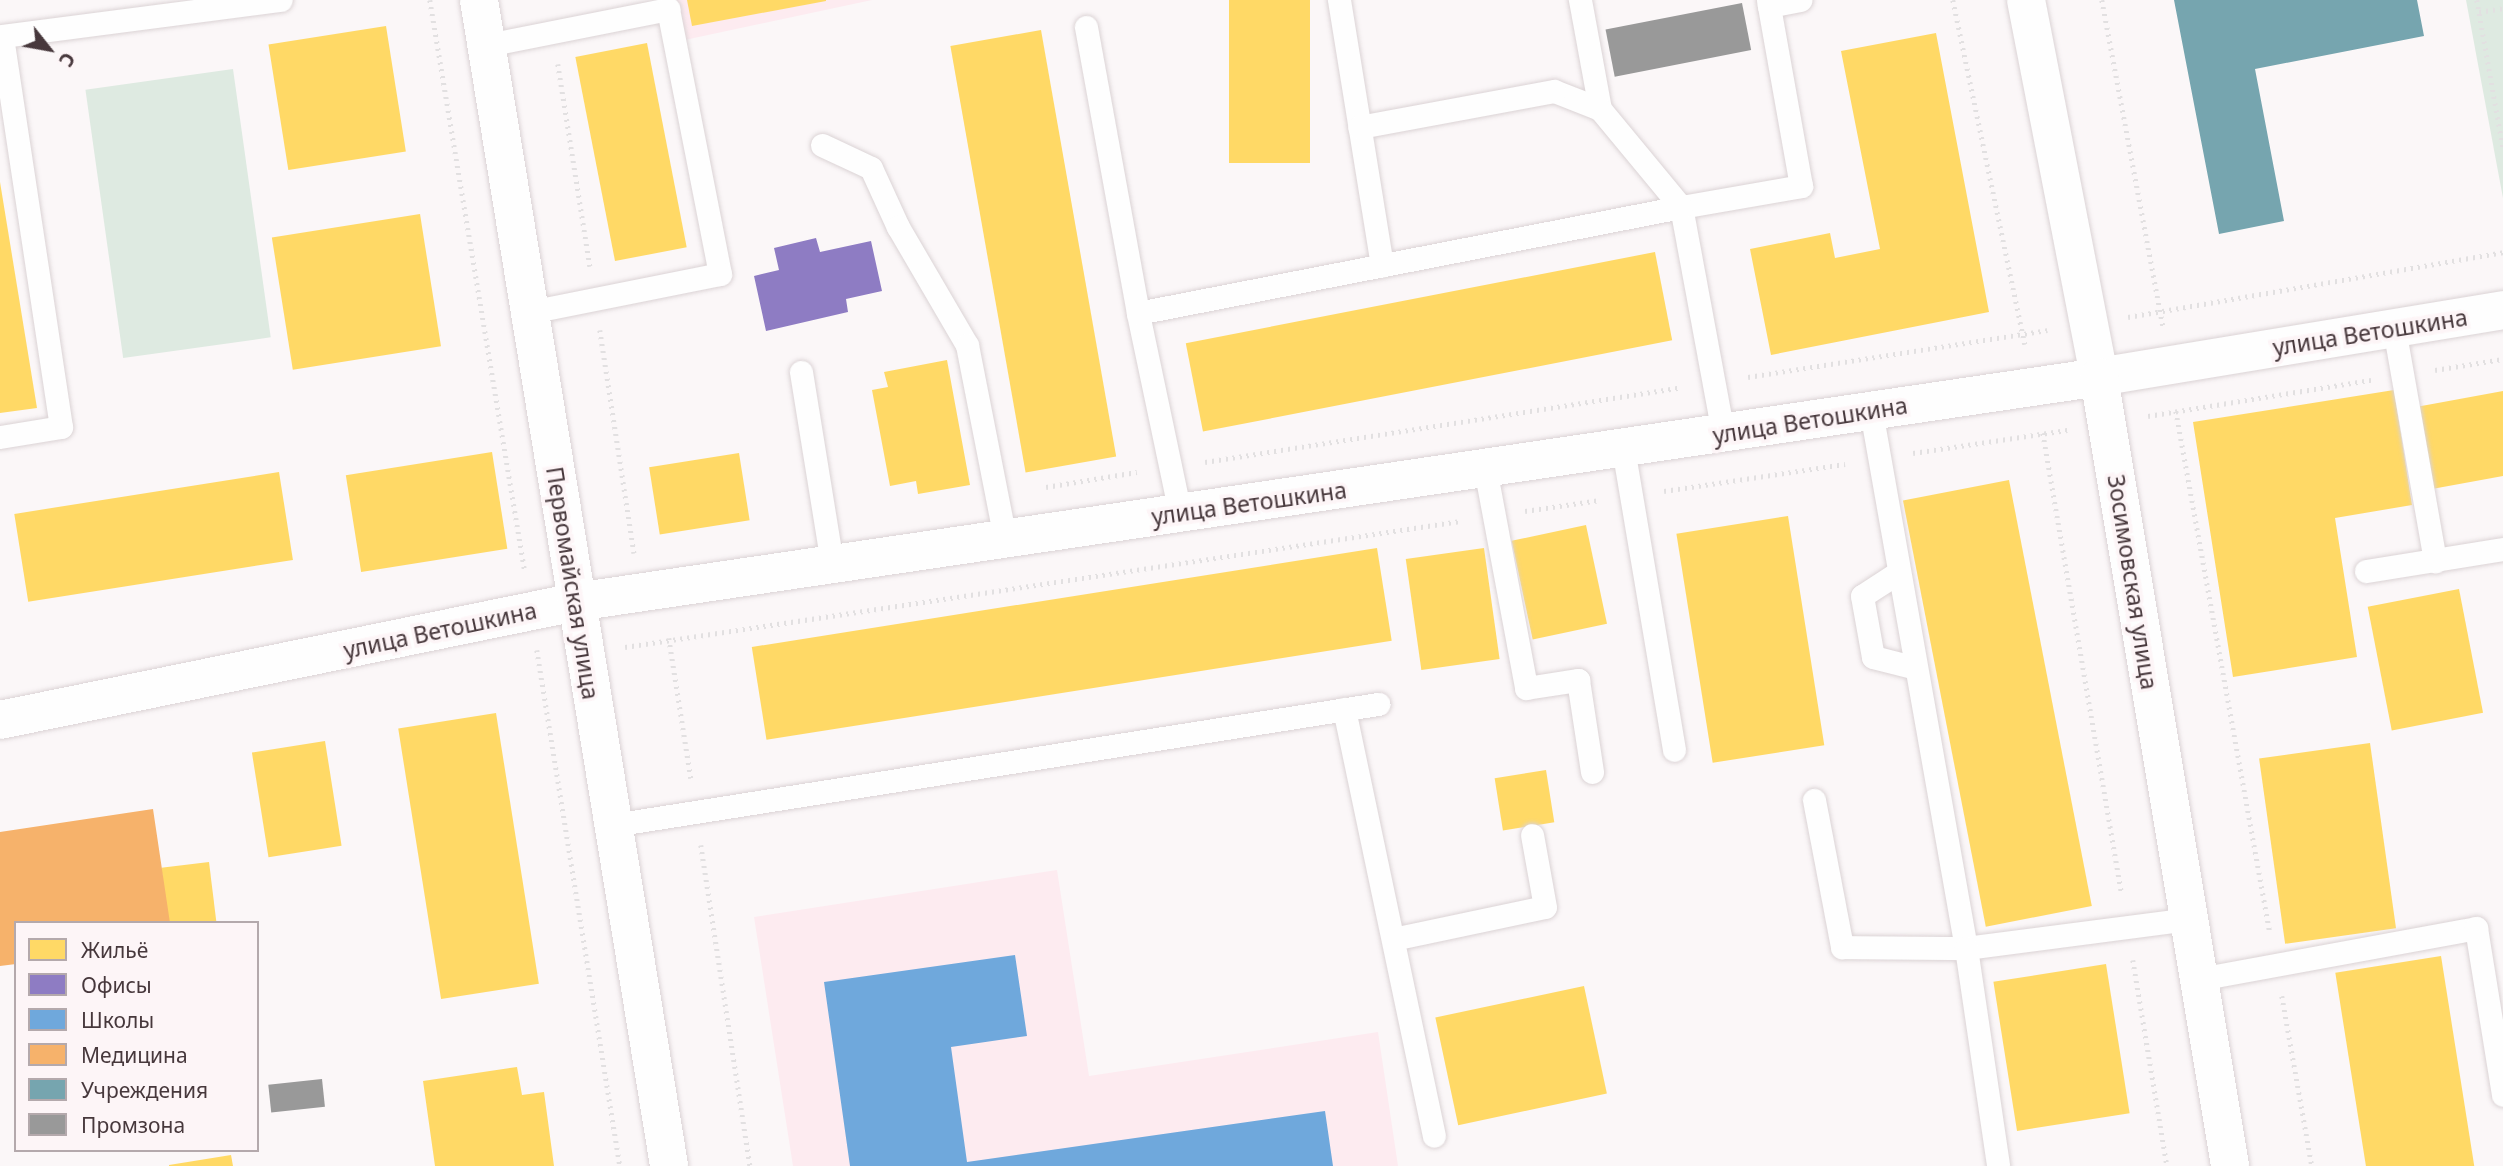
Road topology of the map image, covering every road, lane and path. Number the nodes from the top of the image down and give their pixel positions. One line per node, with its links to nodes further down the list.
1 (281, 0): 12 (lane)
2 (480, 0): 16 (street, Первомайская улица)
3 (1339, 0): 18 (lane)
4 (1580, 0): 17 (lane)
5 (1800, 0): 10 (lane)
6 (1953, 0): 31 (path)
7 (2026, 0): 29 (street, Зосимовская улица)
8 (2102, 0): 27 (path)
9 (2477, 0): 13 (path)
10 (1769, 3): 22 (lane)
11 (2503, 8): 13 (path)
12 (144, 9): 15 (lane)
13 (2479, 12): 19 (path)
14 (1086, 27): 28 (lane)
15 (7, 28): 44 (lane)
16 (487, 45): 26 (street, Первомайская улица); 26 (lane)
17 (1600, 109): 18 (lane); 22 (lane)
18 (1359, 127): 24 (lane)
19 (2501, 127): 21 (path)
20 (822, 145): 49 (lane)
21 (2503, 148)
22 (1681, 207): 24 (lane); 37 (lane)
23 (2503, 252): 27 (path)
24 (1382, 266): 28 (lane)
25 (2503, 310): 30 (street, улица Ветошкина)
26 (530, 312): 61 (street, Первомайская улица)
27 (2161, 312): 29 (path); 33 (path)
28 (1138, 313): 47 (lane)
29 (2088, 324): 31 (path); 36 (street, Зосимовская улица)
30 (2394, 328): 33 (street, улица Ветошкина); 35 (lane)
31 (2023, 334): 37 (path); 38 (path)
32 (2503, 359): 35 (path)
33 (2169, 365): 36 (street, улица Ветошкина); 40 (path)
34 (801, 372): 57 (lane)
35 (2402, 375): 40 (path); 56 (lane)
36 (2099, 377): 38 (street, улица Ветошкина); 41 (street, Зосимовская улица)
37 (1713, 383): 42 (lane); 47 (path)
38 (2034, 387): 39 (street, улица Ветошкина); 43 (path)
39 (1871, 411): 42 (street, улица Ветошкина); 46 (lane)
40 (2176, 411): 41 (path); 76 (path)
41 (2106, 423): 43 (path); 72 (street, Зосимовская улица)
42 (1723, 433): 45 (street, улица Ветошкина)
43 (2043, 434): 46 (path); 73 (path)
44 (0, 437)
45 (1623, 448): 48 (street, улица Ветошкина); 50 (lane)
46 (1879, 458): 50 (path); 60 (lane)
47 (1170, 467): 49 (path); 51 (lane)
48 (1485, 468): 51 (street, улица Ветошкина); 52 (lane)
49 (996, 495): 53 (lane)
50 (1632, 496): 52 (path); 67 (lane)
51 (1180, 513): 53 (street, улица Ветошкина)
52 (1494, 516): 62 (path); 68 (lane)
53 (1005, 539): 57 (street, улица Ветошкина)
54 (2503, 549): 56 (lane)
55 (648, 552): 61 (path)
56 (2435, 561): 58 (lane)
57 (832, 564): 61 (street, улица Ветошкина)
58 (2366, 571)
59 (525, 572): 61 (path)
60 (1899, 572): 63 (lane); 63 (lane)
61 (573, 584): 66 (street, улица Ветошкина); 70 (street, Первомайская улица)
62 (670, 640)
63 (1916, 668): 75 (lane)
64 (1378, 704): 65 (lane)
65 (1344, 709): 70 (lane); 74 (lane)
66 (0, 720)
67 (1674, 750)
68 (1592, 772)
69 (1814, 800): 75 (lane)
70 (613, 825): 80 (street, Первомайская улица)
71 (1532, 835): 74 (lane)
72 (2188, 919): 73 (lane); 77 (street, Зосимовская улица)
73 (2128, 926): 75 (lane); 82 (path)
74 (1392, 939): 79 (lane)
75 (1966, 948): 81 (lane)
76 (2276, 965): 77 (lane); 78 (lane); 84 (path)
77 (2199, 979): 83 (street, Зосимовская улица)
78 (2503, 1095)
79 (1434, 1136)
80 (669, 1166)
81 (1998, 1166)
82 (2167, 1166)
83 (2230, 1166)
84 (2312, 1166)

